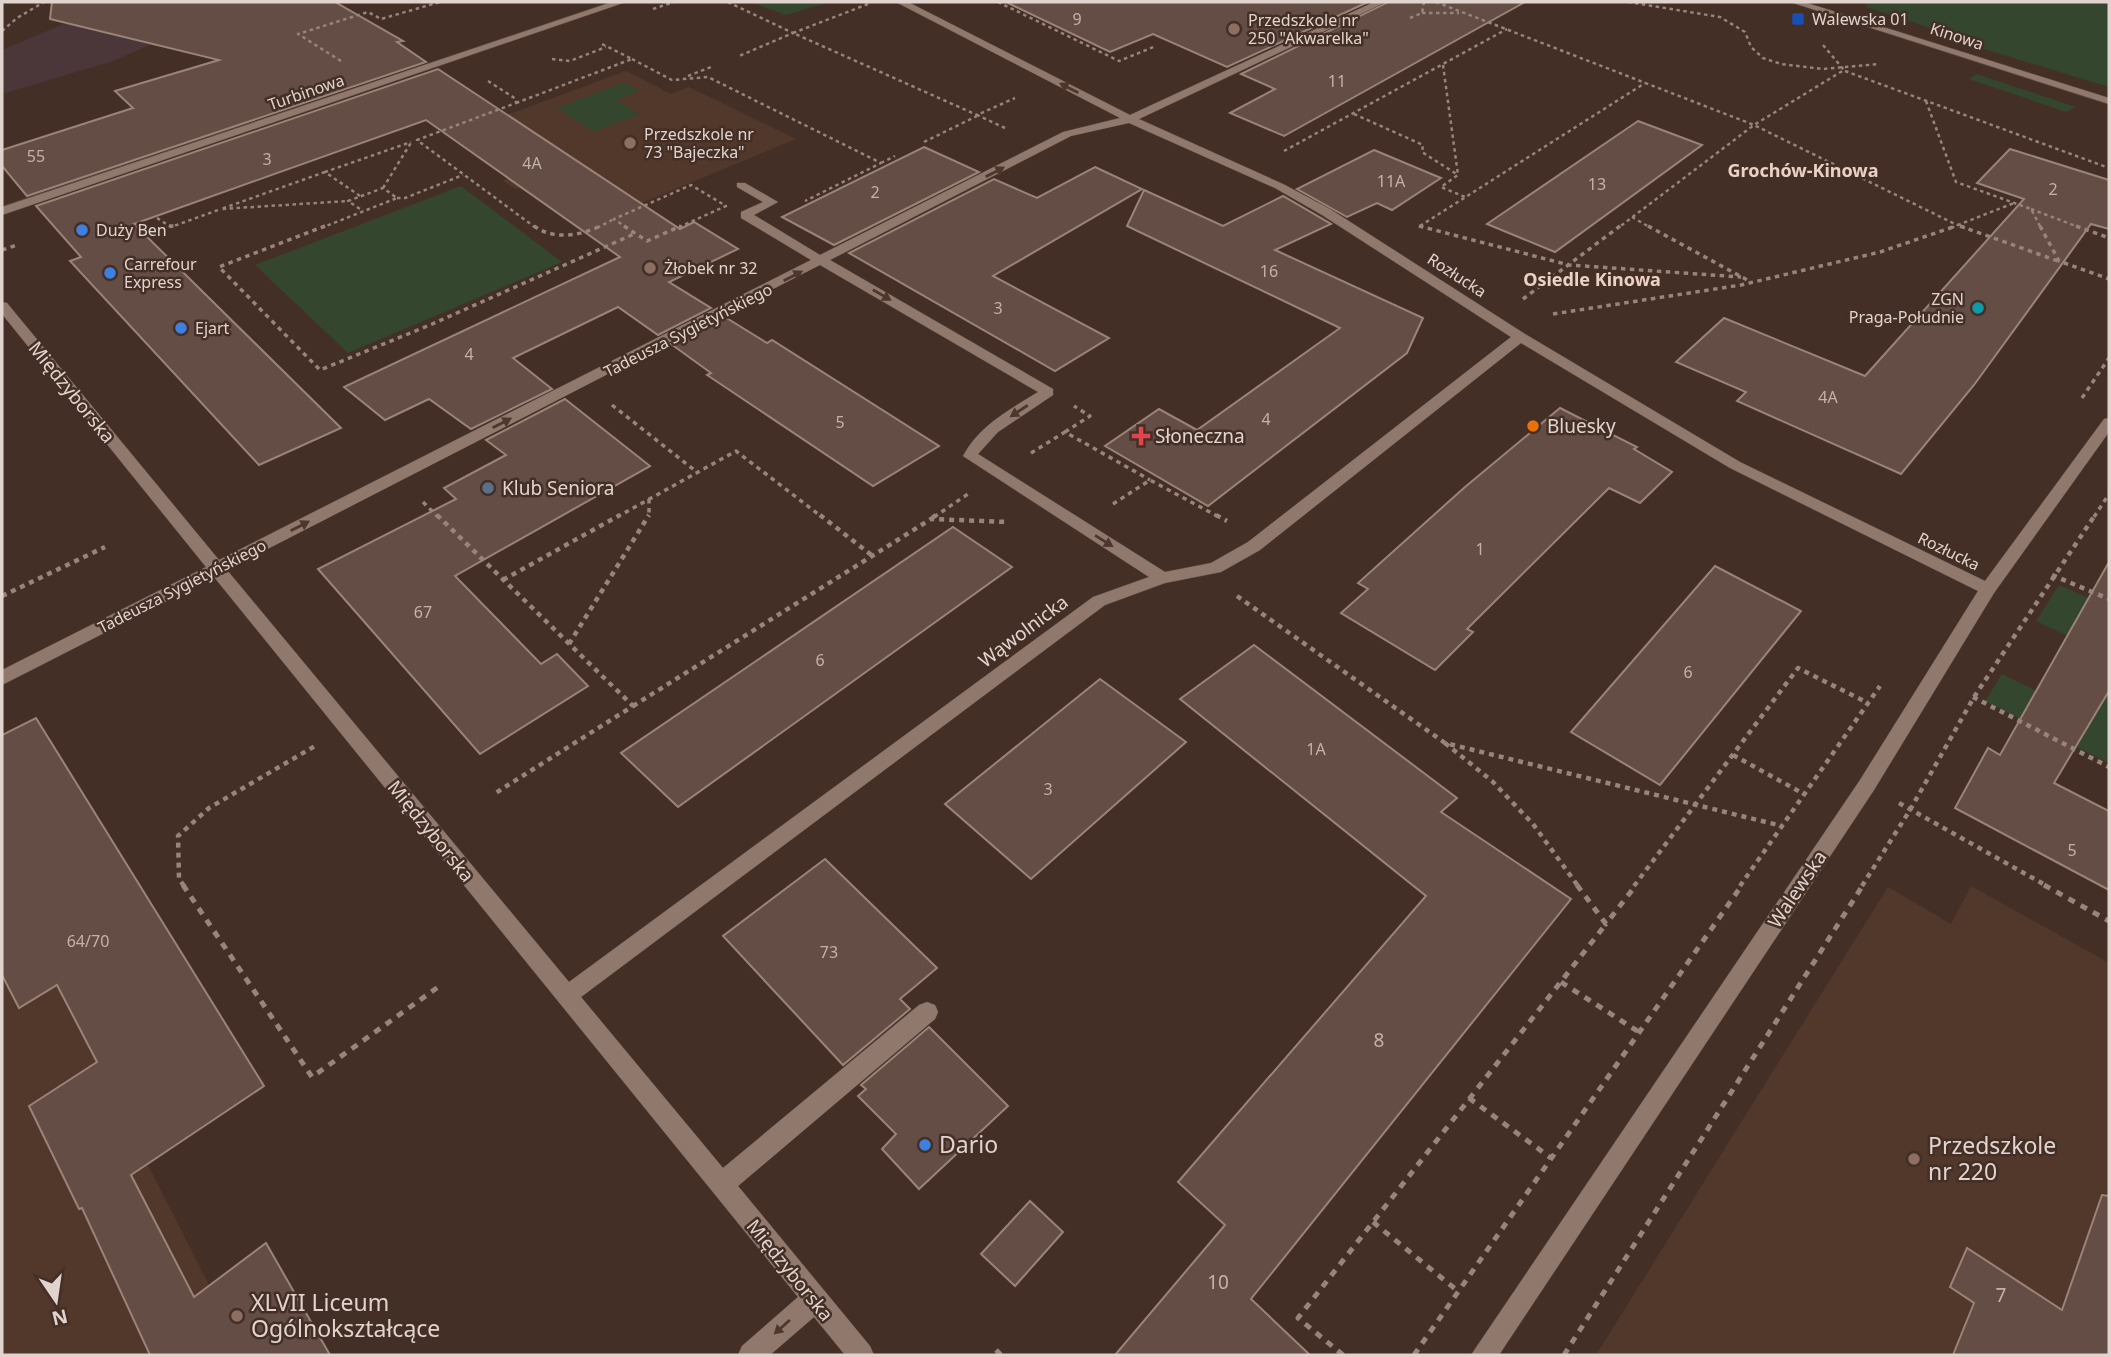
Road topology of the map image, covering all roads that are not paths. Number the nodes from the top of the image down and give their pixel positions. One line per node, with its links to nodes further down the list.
1 (578, 2): 6 (street)
2 (621, 2): 6 (street, Turbinowa)
3 (901, 2): 8 (street, Rozłucka, one-way to 3)
4 (1381, 2): 8 (street, Tadeusza Sygietyńskiego)
5 (1795, 2): 7 (street, Kinowa)
6 (587, 13): 10 (street, Turbinowa)
7 (2109, 101)
8 (1130, 119): 11 (street, Tadeusza Sygietyńskiego, one-way to 8); 13 (street, Rozłucka)
9 (741, 185): 11 (street)
10 (2, 211)
11 (822, 261): 15 (street, Tadeusza Sygietyńskiego, one-way to 11); 16 (street, one-way to 16)
12 (2, 306): 15 (street, Międzyborska)
13 (1520, 337): 16 (street, Wąwolnicka); 17 (street, Rozłucka)
14 (2109, 422): 17 (street, Walewska)
15 (217, 568): 18 (street, Tadeusza Sygietyńskiego); 19 (street, Międzyborska)
16 (1164, 578): 19 (street, Wąwolnicka)
17 (1988, 589): 25 (street, Walewska)
18 (2, 678)
19 (568, 995): 21 (street, Międzyborska)
20 (927, 1012): 21 (street)
21 (721, 1185): 22 (street, Międzyborska)
22 (814, 1300): 23 (street, one-way to 23); 24 (street, Międzyborska)
23 (751, 1355)
24 (861, 1355)
25 (1484, 1355)

